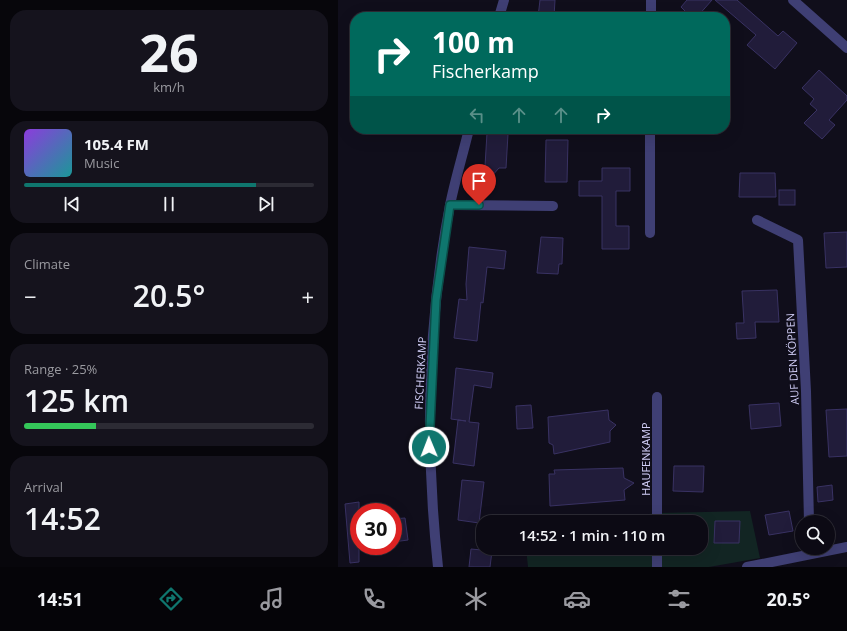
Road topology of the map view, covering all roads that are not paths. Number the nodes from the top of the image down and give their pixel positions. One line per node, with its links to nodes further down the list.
1 (504, 0): 4 (street)
2 (651, 0): 5 (street)
3 (793, 0): 6 (street)
4 (500, 12)
5 (651, 12)
6 (847, 48)
7 (468, 134): 9 (street, FISCHERKAMP)
8 (650, 134): 12 (street)
9 (450, 205): 10 (street); 20 (street, FISCHERKAMP)
10 (553, 206)
11 (757, 220): 15 (street, AUF DEN KÖPPEN)
12 (650, 232)
13 (658, 397): 14 (street, HAUFENKAMP)
14 (657, 515)
15 (809, 515)
16 (847, 547): 17 (street)
17 (835, 548)
18 (795, 554): 22 (street)
19 (657, 555): 21 (street)
20 (438, 567)
21 (657, 567)
22 (747, 567)

